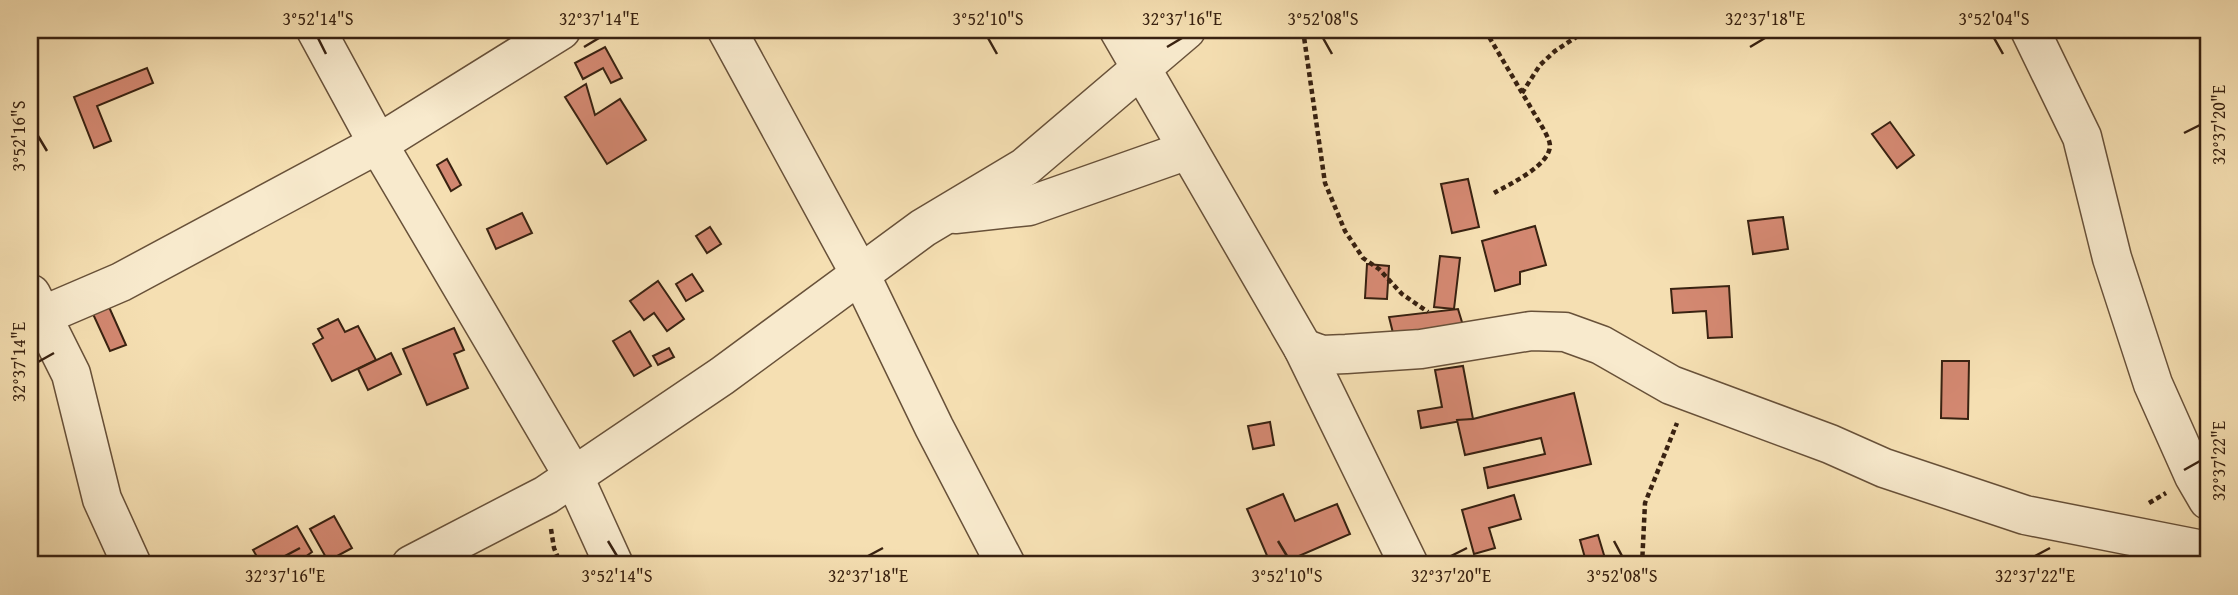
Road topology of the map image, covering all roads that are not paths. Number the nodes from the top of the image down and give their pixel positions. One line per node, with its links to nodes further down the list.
1 (316, 30): 8 (street)
2 (561, 30): 8 (street)
3 (727, 30): 11 (street)
4 (1119, 30): 7 (street)
5 (1186, 30): 7 (street)
6 (2030, 30): 15 (street)
7 (1141, 68): 9 (street); 10 (street)
8 (378, 144): 12 (street); 14 (street)
9 (1188, 150): 10 (street); 13 (street)
10 (943, 216): 11 (street)
11 (860, 274): 14 (street); 20 (street)
12 (34, 310): 17 (street)
13 (1303, 348): 16 (street); 21 (street)
14 (574, 478): 18 (street); 19 (street)
15 (2208, 500)
16 (2208, 551)
17 (132, 565)
18 (411, 565)
19 (614, 565)
20 (1006, 565)
21 (1409, 565)

